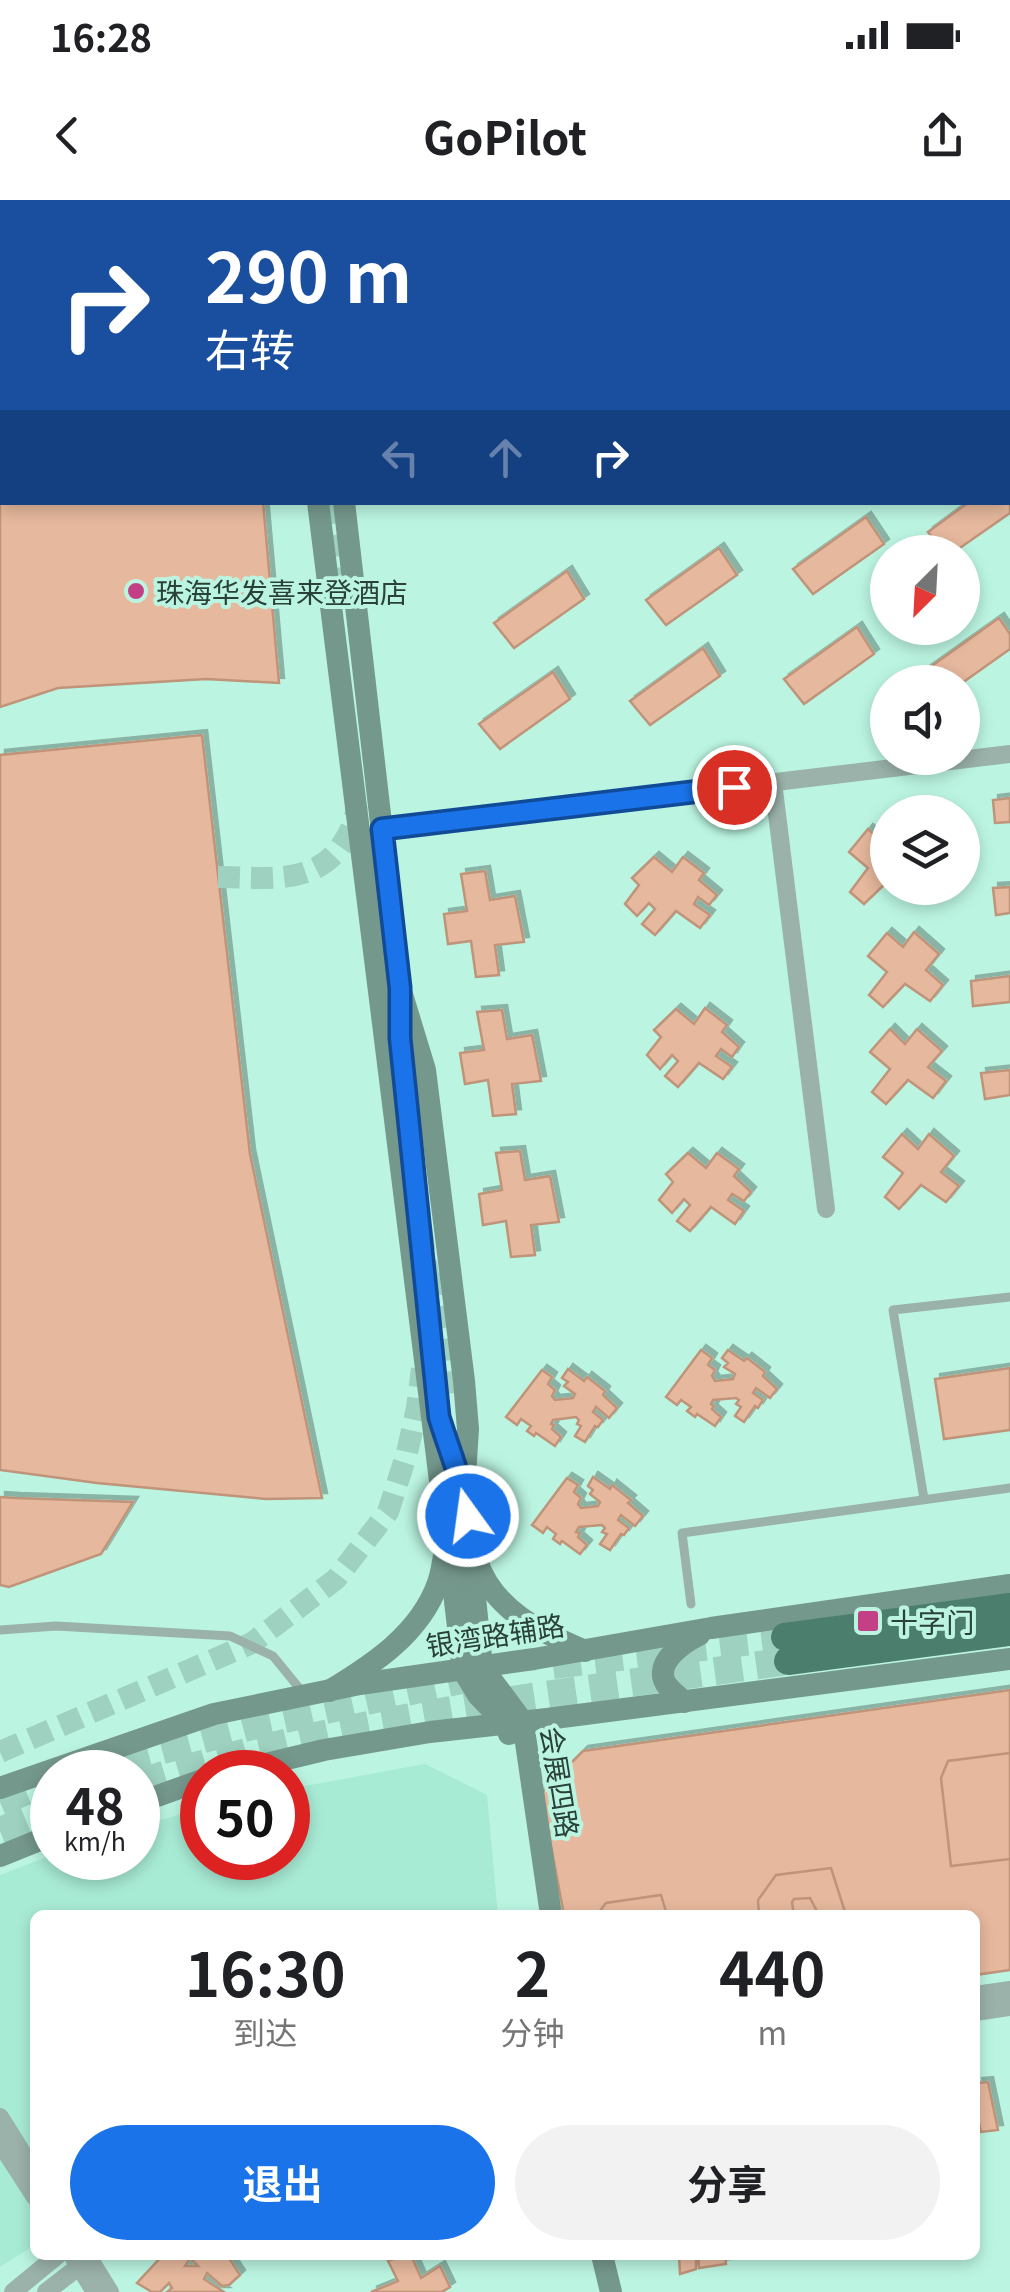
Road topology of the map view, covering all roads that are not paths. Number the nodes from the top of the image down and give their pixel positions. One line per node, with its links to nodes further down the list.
1 (318, 505): 12 (main road)
2 (344, 505): 5 (main road)
3 (1010, 754): 4 (street)
4 (773, 782): 5 (street); 6 (street)
5 (382, 829): 10 (main road)
6 (826, 1209)
7 (1010, 1297): 11 (lane)
8 (454, 1399): 10 (main road)
9 (1010, 1488): 11 (lane)
10 (464, 1491): 13 (main road)
11 (924, 1499): 15 (lane)
12 (447, 1537): 22 (main road); 23 (main road)
13 (470, 1542): 20 (main road); 22 (main road)
14 (1010, 1585): 17 (main road, 银湾路辅路)
15 (691, 1604)
16 (1010, 1607): 19 (highway)
17 (711, 1628): 20 (main road, 银湾路辅路); 24 (main road)
18 (0, 1630): 23 (lane)
19 (1010, 1632)
20 (586, 1650): 22 (main road, 银湾路辅路)
21 (1010, 1659): 24 (main road)
22 (473, 1668): 23 (main road, 银湾路辅路); 25 (main road)
23 (318, 1694): 27 (main road, 银湾路辅路)
24 (684, 1702): 25 (main road)
25 (515, 1723): 26 (main road); 30 (main road, 会展四路); 31 (main road, 会展四路)
26 (310, 1753)
27 (0, 1788)
28 (30, 1844): 29 (main road)
29 (0, 1856)
30 (535, 1910)
31 (550, 1910)
32 (1010, 1990): 33 (street)
33 (980, 1994)
34 (1010, 2007): 35 (street)
35 (980, 2011)
36 (0, 2117): 38 (street)
37 (0, 2143): 39 (street)
38 (30, 2165)
39 (30, 2189)
40 (52, 2260): 46 (street)
41 (82, 2260): 47 (street)
42 (85, 2260): 48 (street)
43 (86, 2260): 49 (street)
44 (603, 2260): 50 (main road)
45 (619, 2260): 51 (main road)
46 (13, 2292)
47 (46, 2292)
48 (95, 2292)
49 (110, 2292)
50 (612, 2292)
51 (627, 2292)

